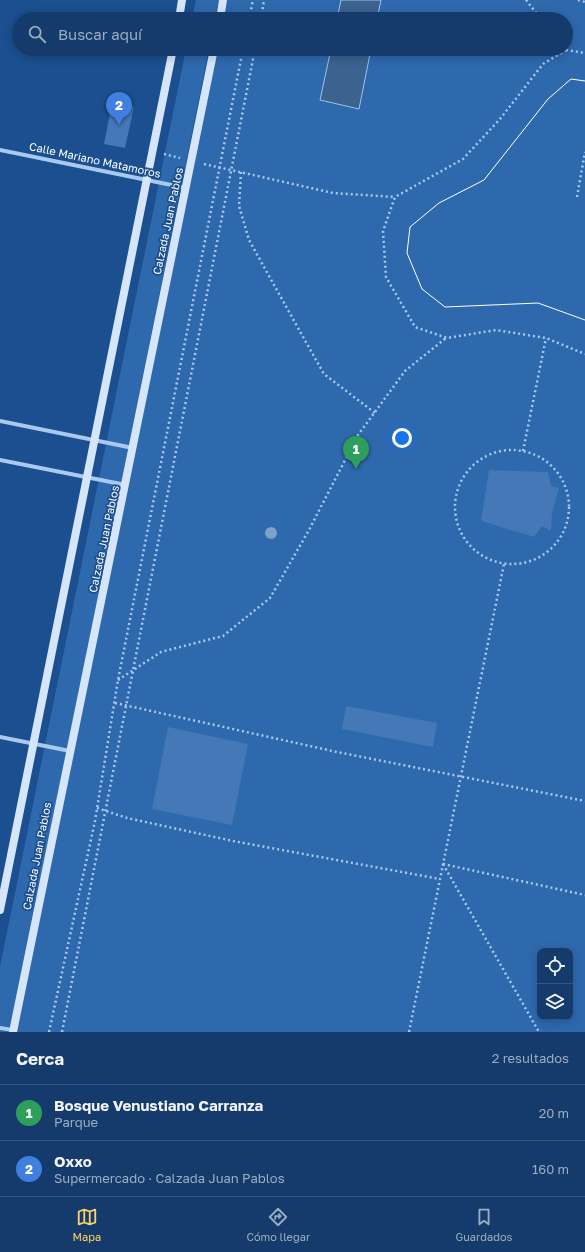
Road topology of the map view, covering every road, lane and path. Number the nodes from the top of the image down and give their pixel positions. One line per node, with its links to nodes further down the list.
1 (182, 0): 8 (street)
2 (223, 0): 9 (street)
3 (253, 0): 10 (path)
4 (264, 0): 11 (path)
5 (526, 0): 12 (path)
6 (578, 0): 7 (path)
7 (585, 2)
8 (180, 12)
9 (221, 12)
10 (250, 12)
11 (262, 12)
12 (535, 12)
13 (573, 51): 14 (path)
14 (585, 52)
15 (172, 56): 21 (street)
16 (213, 56): 23 (street, Calzada Juan Pablos)
17 (242, 56): 24 (path)
18 (254, 56): 25 (path)
19 (556, 56): 29 (path)
20 (0, 150): 27 (street, Calle Mariano Matamoros)
21 (152, 152): 23 (path); 27 (street)
22 (585, 152): 30 (path)
23 (192, 161): 24 (path); 28 (street, Calzada Juan Pablos)
24 (220, 168): 25 (path); 44 (path)
25 (230, 170): 26 (path); 43 (path)
26 (241, 172): 29 (path); 34 (path)
27 (146, 180): 28 (street, Calle Mariano Matamoros); 36 (street)
28 (186, 188): 37 (street, Calzada Juan Pablos)
29 (394, 197): 31 (path)
30 (577, 197)
31 (446, 338): 32 (path); 34 (path)
32 (546, 338): 33 (path); 38 (path)
33 (585, 354)
34 (375, 413): 43 (path)
35 (0, 421): 36 (street)
36 (95, 440): 37 (street); 40 (street)
37 (133, 448): 41 (street, Calzada Juan Pablos)
38 (523, 451): 42 (path); 42 (path)
39 (0, 460): 40 (street)
40 (87, 477): 41 (street); 48 (street)
41 (127, 485): 49 (street, Calzada Juan Pablos)
42 (504, 564): 50 (path)
43 (134, 669): 44 (path); 46 (path)
44 (118, 680): 45 (path)
45 (115, 703): 46 (path); 52 (path)
46 (127, 706): 50 (path); 53 (path)
47 (0, 737): 48 (street)
48 (34, 744): 49 (street); 57 (street)
49 (70, 751): 59 (street, Calzada Juan Pablos)
50 (461, 776): 51 (path); 54 (path)
51 (585, 801)
52 (97, 808): 53 (path); 60 (path)
53 (106, 810): 55 (path); 61 (path)
54 (443, 864): 55 (path); 56 (path); 63 (path)
55 (440, 879): 62 (path)
56 (585, 895)
57 (0, 910)
58 (0, 1028): 59 (street)
59 (13, 1031)
60 (49, 1032)
61 (62, 1032)
62 (409, 1032)
63 (539, 1032)

